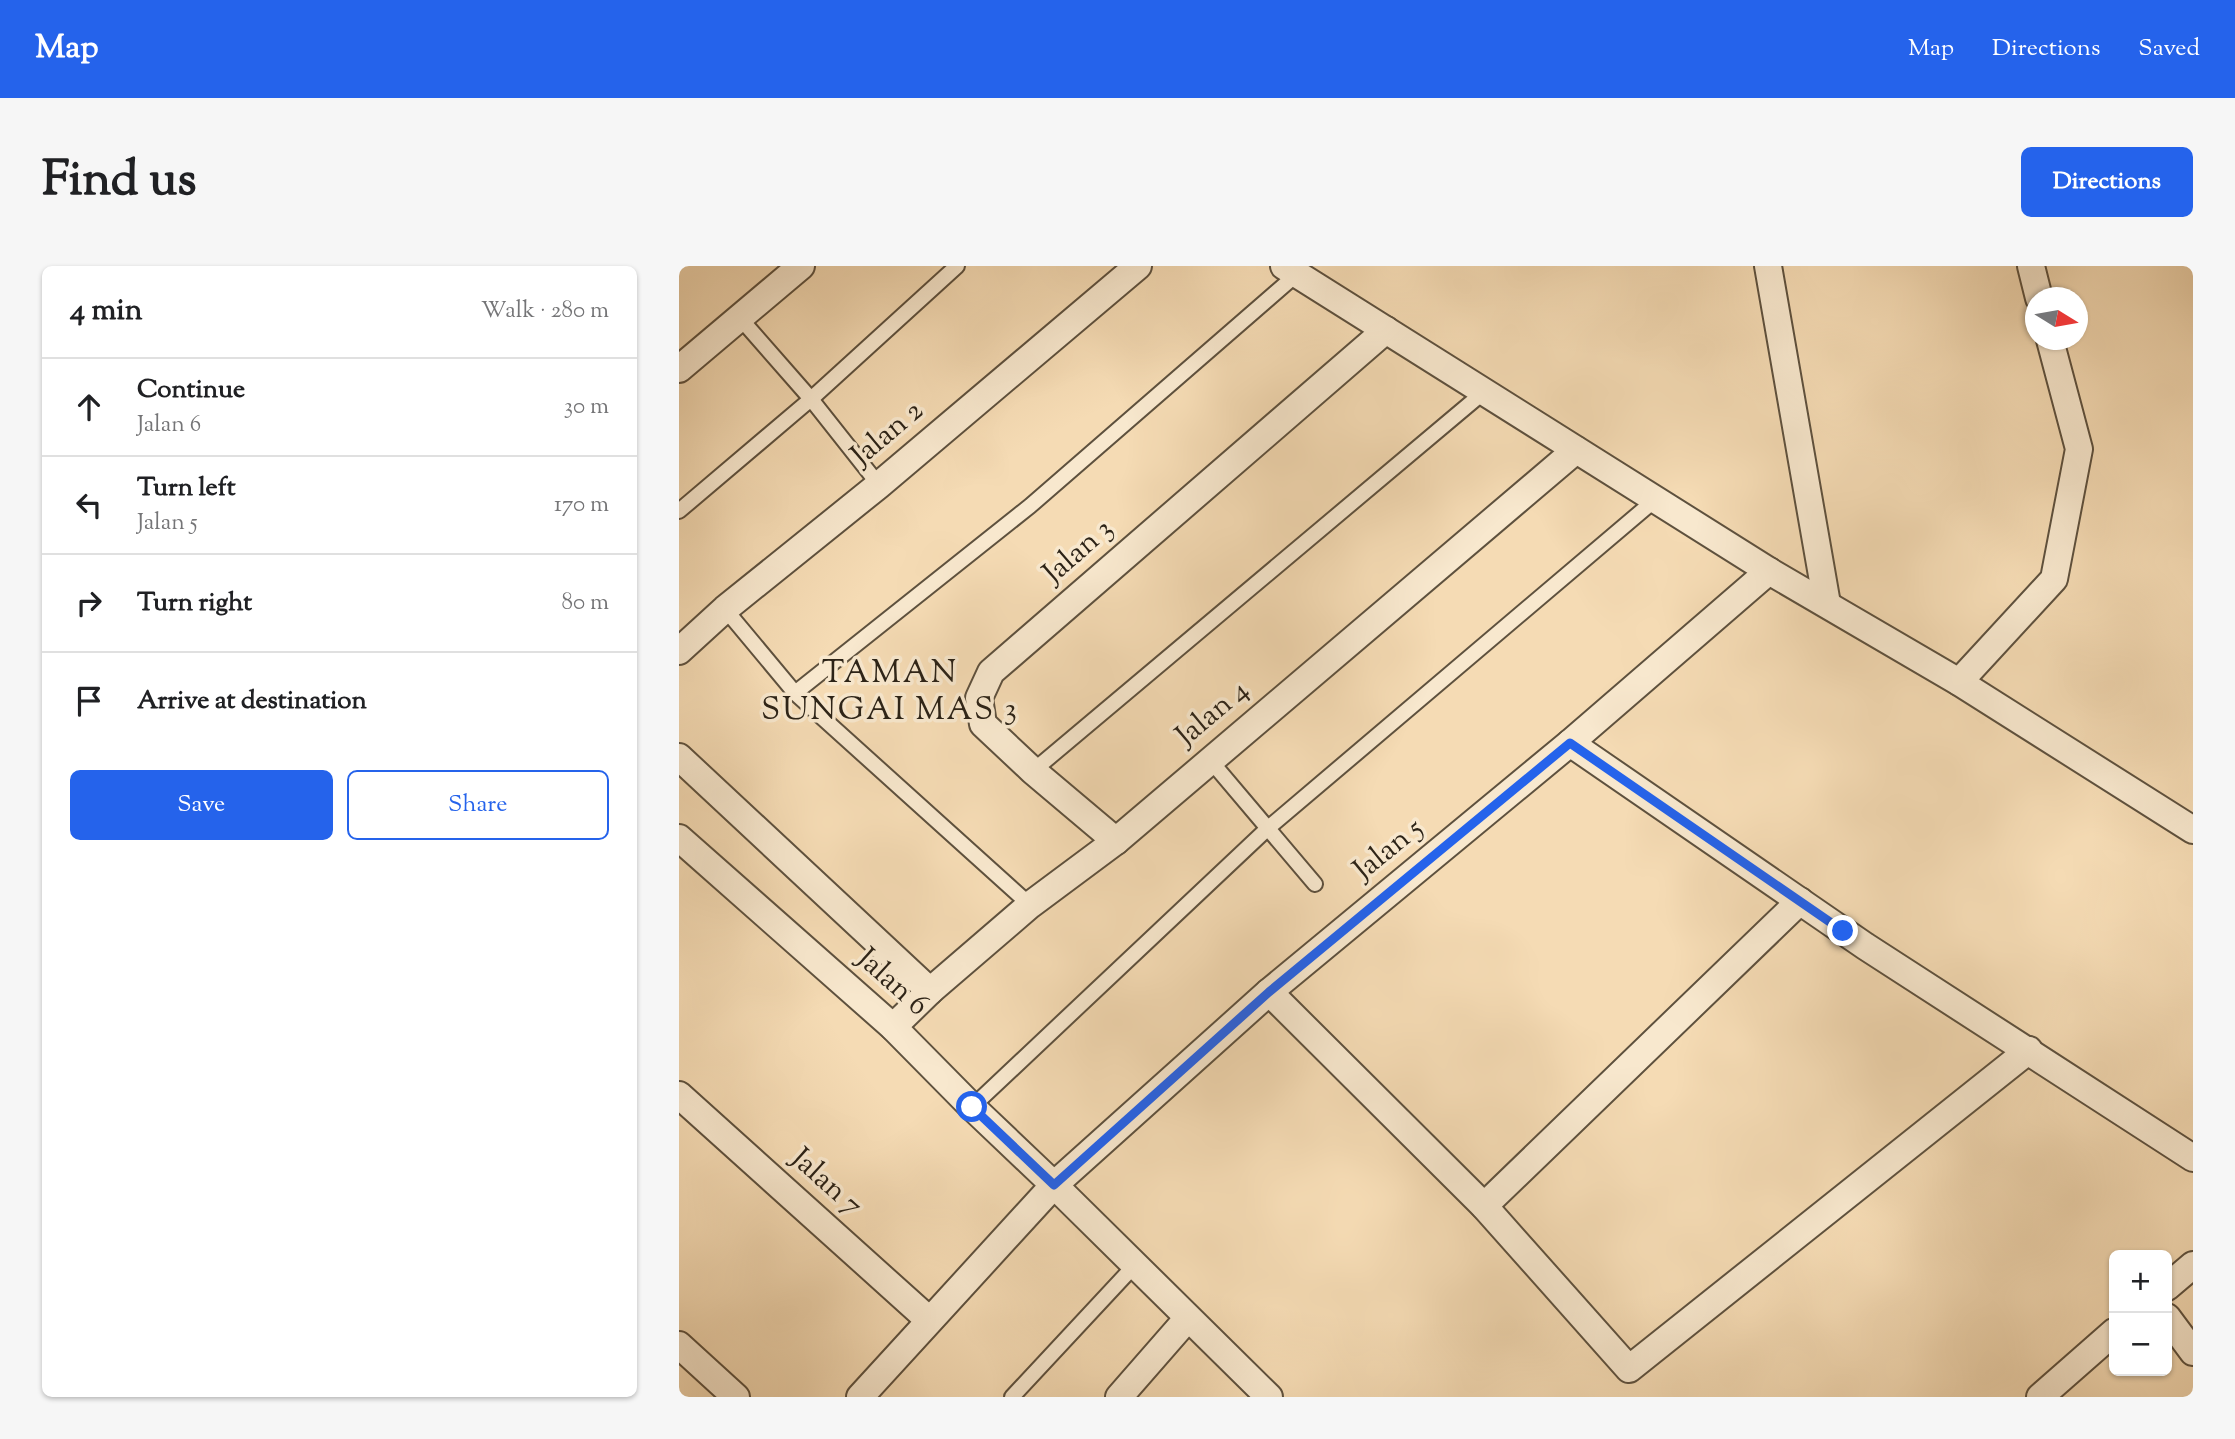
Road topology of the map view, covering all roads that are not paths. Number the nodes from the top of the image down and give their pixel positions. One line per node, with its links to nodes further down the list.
1 (801, 266): 8 (street)
2 (957, 266): 13 (lane)
3 (1138, 266): 15 (street, Jalan 2)
4 (1768, 266): 19 (street)
5 (2031, 266): 7 (street)
6 (1296, 269): 9 (street); 23 (lane)
7 (2036, 287)
8 (740, 318): 11 (street); 13 (lane)
9 (1386, 330): 12 (street); 27 (street, Jalan 3)
10 (2053, 350): 22 (street)
11 (679, 369)
12 (1485, 391): 14 (street); 27 (lane)
13 (811, 399): 15 (lane); 17 (lane)
14 (1576, 450): 16 (street); 26 (street, Jalan 4)
15 (879, 485): 20 (street, Jalan 2)
16 (1656, 499): 18 (street); 28 (lane)
17 (679, 511)
18 (1769, 571): 19 (street); 24 (street, Jalan 5)
19 (1828, 604): 22 (street)
20 (725, 609): 21 (street, Jalan 2); 23 (lane)
21 (679, 651)
22 (1959, 682): 29 (street)
23 (795, 693): 34 (lane)
24 (1570, 743): 33 (street); 36 (street, Jalan 5)
25 (679, 757): 35 (street)
26 (1210, 760): 28 (lane); 30 (street, Jalan 4)
27 (1033, 771): 30 (street, Jalan 3)
28 (1267, 829): 32 (lane); 40 (lane)
29 (2193, 830)
30 (1116, 841): 34 (street, Jalan 4)
31 (682, 846): 37 (street, Jalan 6)
32 (1315, 884)
33 (1800, 901): 38 (street); 43 (street)
34 (1030, 905): 35 (street, Jalan 4)
35 (930, 991): 37 (street, Jalan 4)
36 (1269, 992): 42 (street, Jalan 5); 43 (street)
37 (893, 1027): 40 (street, Jalan 6)
38 (2029, 1050): 41 (street); 43 (street)
39 (679, 1095): 48 (street, Jalan 7)
40 (972, 1107): 42 (street, Jalan 6)
41 (2193, 1158)
42 (1054, 1185): 45 (street, Jalan 6); 48 (street, Jalan 5)
43 (1484, 1206)
44 (2193, 1265): 46 (street)
45 (1134, 1266): 47 (street, Jalan 6); 56 (lane)
46 (2172, 1283)
47 (1188, 1318): 53 (street, Jalan 6); 57 (street)
48 (929, 1320): 55 (street, Jalan 5)
49 (2172, 1324): 52 (street)
50 (2109, 1336): 58 (street)
51 (679, 1345): 54 (street)
52 (2193, 1352)
53 (1261, 1394)
54 (736, 1397)
55 (860, 1397)
56 (1012, 1397)
57 (1119, 1397)
58 (2040, 1397)

